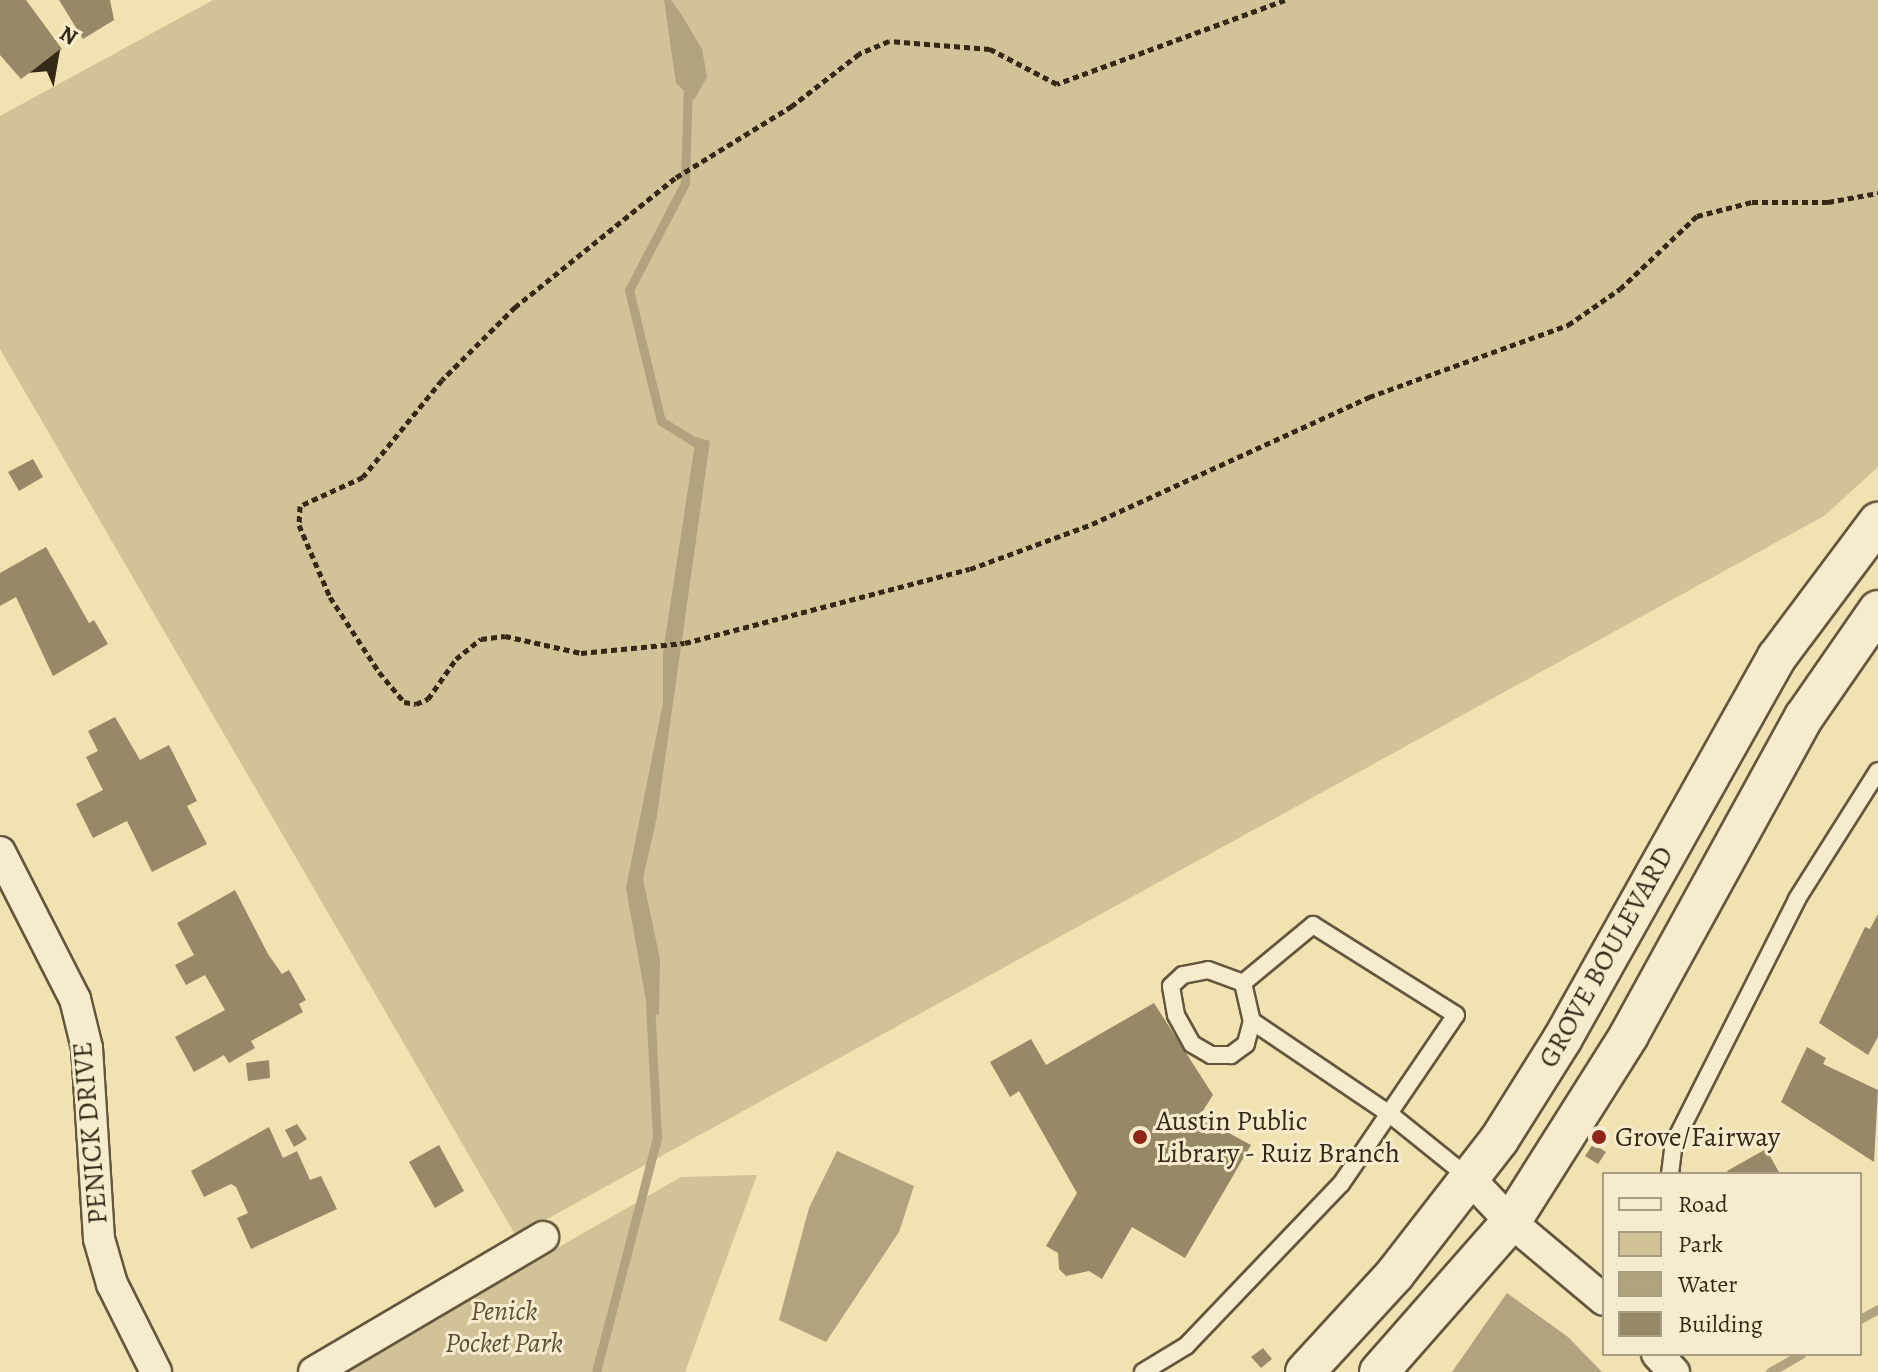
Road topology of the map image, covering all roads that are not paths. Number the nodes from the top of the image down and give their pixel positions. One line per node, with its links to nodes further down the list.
1 (1878, 522): 9 (street, GROVE BOULEVARD)
2 (1878, 610): 10 (street, GROVE BOULEVARD)
3 (1878, 771): 8 (lane)
4 (0, 852): 14 (street, PENICK DRIVE)
5 (1243, 983): 6 (lane); 6 (lane); 7 (lane)
6 (1252, 1021): 7 (lane)
7 (1391, 1115): 9 (lane); 16 (lane)
8 (1670, 1172)
9 (1470, 1179): 10 (street); 17 (street, GROVE BOULEVARD)
10 (1511, 1222): 12 (street); 18 (street, GROVE BOULEVARD)
11 (543, 1237): 15 (street)
12 (1602, 1298)
13 (1659, 1356): 19 (street)
14 (156, 1372)
15 (314, 1372)
16 (1143, 1372)
17 (1305, 1372)
18 (1379, 1372)
19 (1674, 1372)

